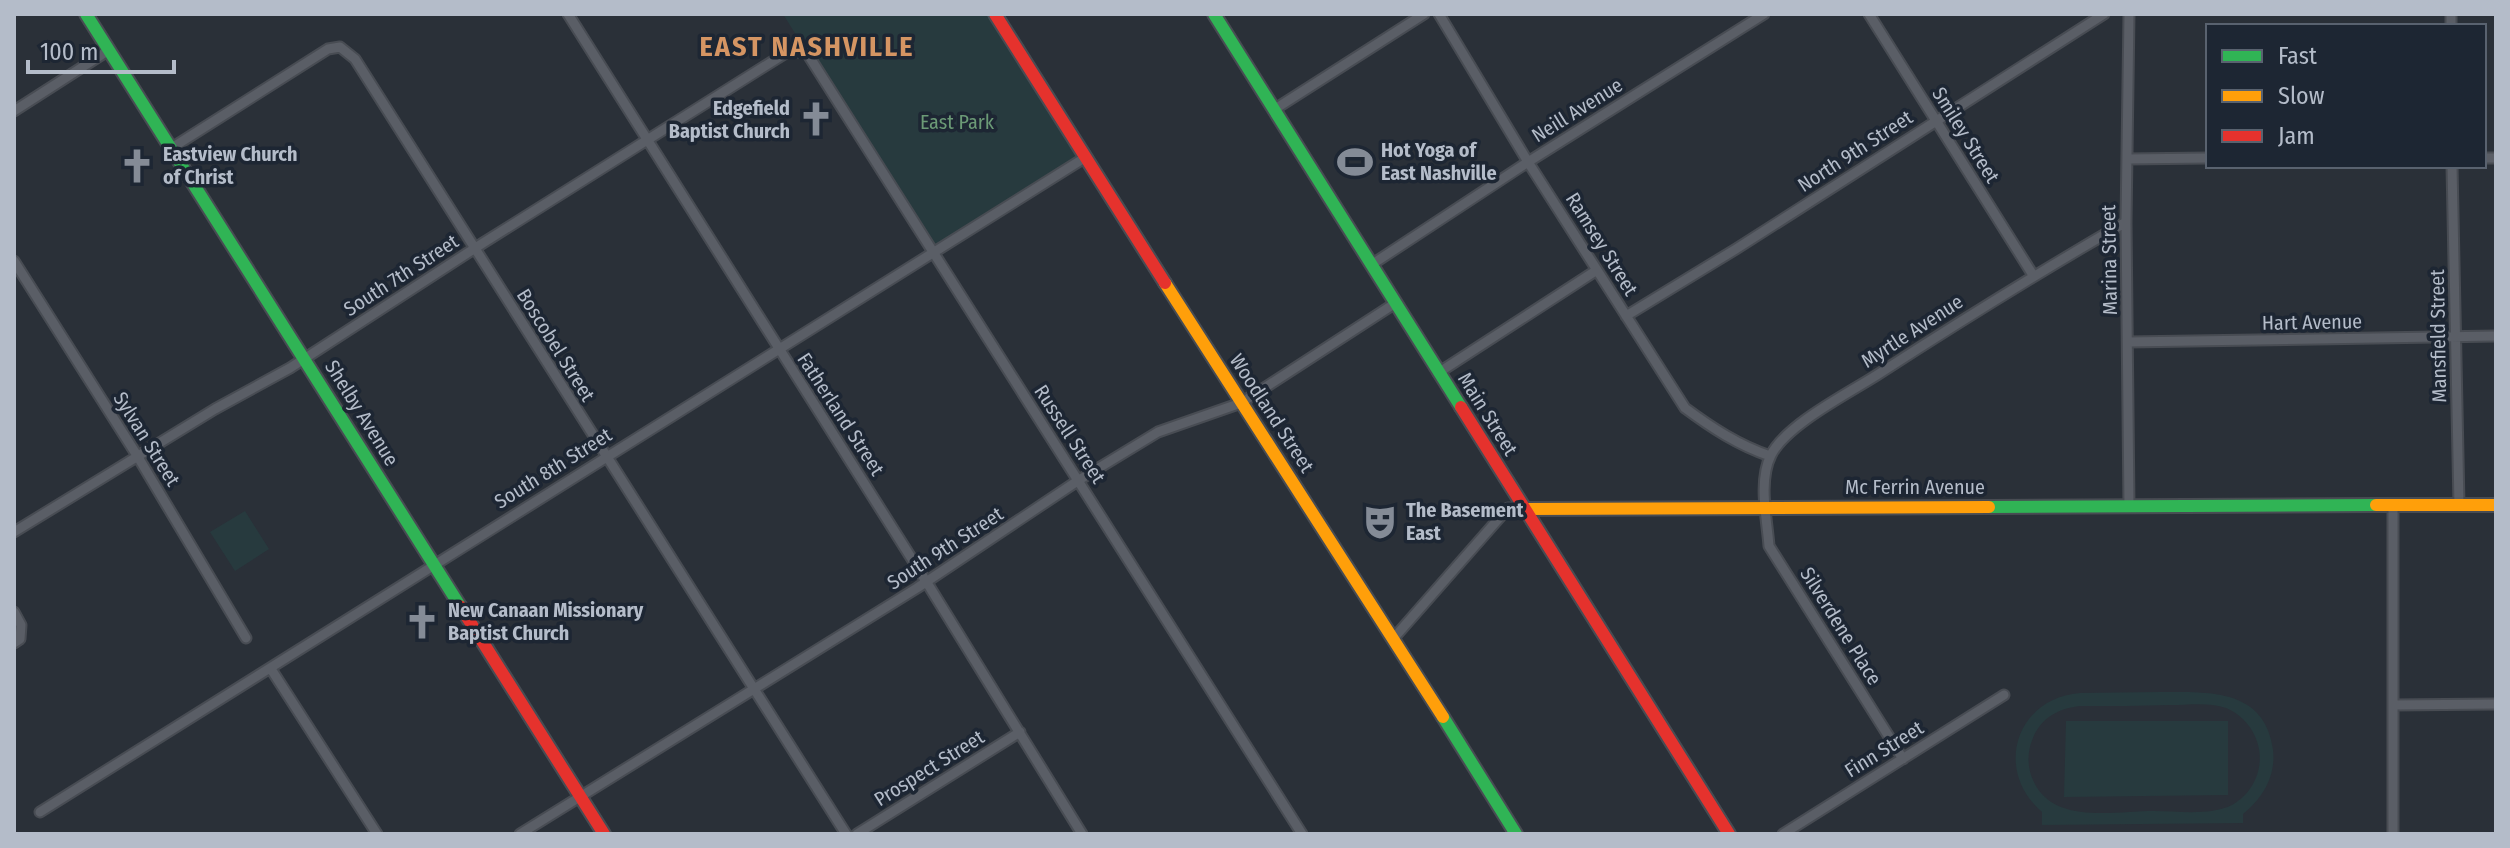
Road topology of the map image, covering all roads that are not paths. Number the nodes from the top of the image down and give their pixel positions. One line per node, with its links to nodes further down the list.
1 (86, 14): 11 (street, Shelby Avenue)
2 (568, 14): 16 (street, Fatherland Street)
3 (995, 14): 18 (street, Woodland Street)
4 (1214, 14): 13 (street, Main Street)
5 (1424, 14): 13 (street)
6 (1439, 14): 21 (street, Ramsey Street)
7 (1764, 14): 21 (street, Neill Avenue)
8 (1869, 14): 15 (street, Smiley Street)
9 (2104, 14): 15 (street, North 9th Street)
10 (2129, 14): 20 (street, Marina Street)
11 (109, 50): 14 (street); 17 (street, Shelby Avenue)
12 (807, 53): 16 (street, South 7th Street); 25 (street, Russell Street)
13 (1275, 109): 27 (street, Main Street)
14 (14, 111)
15 (1936, 120): 29 (street, Smiley Street); 31 (street, North 9th Street)
16 (647, 140): 24 (street, South 7th Street); 35 (street, Fatherland Street)
17 (170, 149): 24 (street, Boscobel Street); 36 (street, Shelby Avenue)
18 (1086, 157): 25 (street, South 8th Street); 38 (street, Woodland Street)
19 (2206, 158): 20 (street)
20 (2127, 159): 23 (street, Marina Street)
21 (1528, 162): 27 (street, Neill Avenue); 28 (street, Ramsey Street)
22 (2452, 168): 32 (street, Mansfield Street)
23 (2126, 222): 29 (street, Myrtle Avenue); 34 (street, Marina Street)
24 (474, 249): 36 (street, South 7th Street); 41 (street, Boscobel Street)
25 (931, 252): 35 (street, South 8th Street); 42 (street, Russell Street)
26 (14, 261): 40 (street, Sylvan Street)
27 (1371, 265): 30 (street, Main Street)
28 (1597, 270): 31 (street, Ramsey Street); 37 (street)
29 (2033, 275): 39 (street, Myrtle Avenue)
30 (1394, 304): 37 (street, Main Street); 38 (street, South 9th Street)
31 (1626, 316): 39 (street, Ramsey Street)
32 (2455, 336): 33 (street, Hart Avenue); 34 (street, Hart Avenue); 43 (street, Mansfield Street)
33 (2496, 336)
34 (2128, 342): 45 (street, Marina Street)
35 (778, 349): 41 (street, South 8th Street); 51 (street, Fatherland Street)
36 (304, 359): 40 (street, South 7th Street); 50 (street, Shelby Avenue)
37 (1438, 373): 48 (street, Main Street)
38 (1241, 403): 42 (street, South 9th Street); 54 (street, Woodland Street)
39 (1770, 456): 47 (street)
40 (138, 457): 49 (street, South 7th Street); 53 (street, Sylvan Street)
41 (605, 457): 50 (street, South 8th Street); 57 (street, Boscobel Street)
42 (1079, 480): 51 (street, South 9th Street); 71 (street, Russell Street)
43 (2459, 505): 44 (street, Mc Ferrin Avenue); 46 (street, Mc Ferrin Avenue)
44 (2496, 505)
45 (2129, 506): 46 (street, Mc Ferrin Avenue); 47 (street, Mc Ferrin Avenue)
46 (2393, 506): 60 (street)
47 (1765, 507): 48 (street, Mc Ferrin Avenue); 62 (street, Silverdene Place)
48 (1526, 509): 54 (street, Mc Ferrin Avenue); 73 (street, Main Street)
49 (14, 532)
50 (433, 564): 56 (street, South 8th Street); 63 (street, Shelby Avenue)
51 (926, 580): 57 (street, South 9th Street); 61 (street, Fatherland Street)
52 (14, 612): 55 (street)
53 (246, 638)
54 (1393, 639): 72 (street, Woodland Street)
55 (14, 643)
56 (271, 669): 64 (street, South 8th Street); 65 (street)
57 (752, 689): 63 (street, South 9th Street); 68 (street, Boscobel Street)
58 (2004, 695): 62 (street, Finn Street)
59 (2496, 704): 60 (street)
60 (2393, 705): 75 (street)
61 (1020, 732): 69 (street, Prospect Street); 70 (street, Fatherland Street)
62 (1903, 759): 74 (street, Finn Street)
63 (579, 796): 66 (street, South 9th Street); 67 (street, Shelby Avenue)
64 (40, 812)
65 (377, 834)
66 (520, 834)
67 (604, 834)
68 (846, 834)
69 (857, 834)
70 (1082, 834)
71 (1302, 834)
72 (1516, 834)
73 (1729, 834)
74 (1783, 834)
75 (2393, 834)

